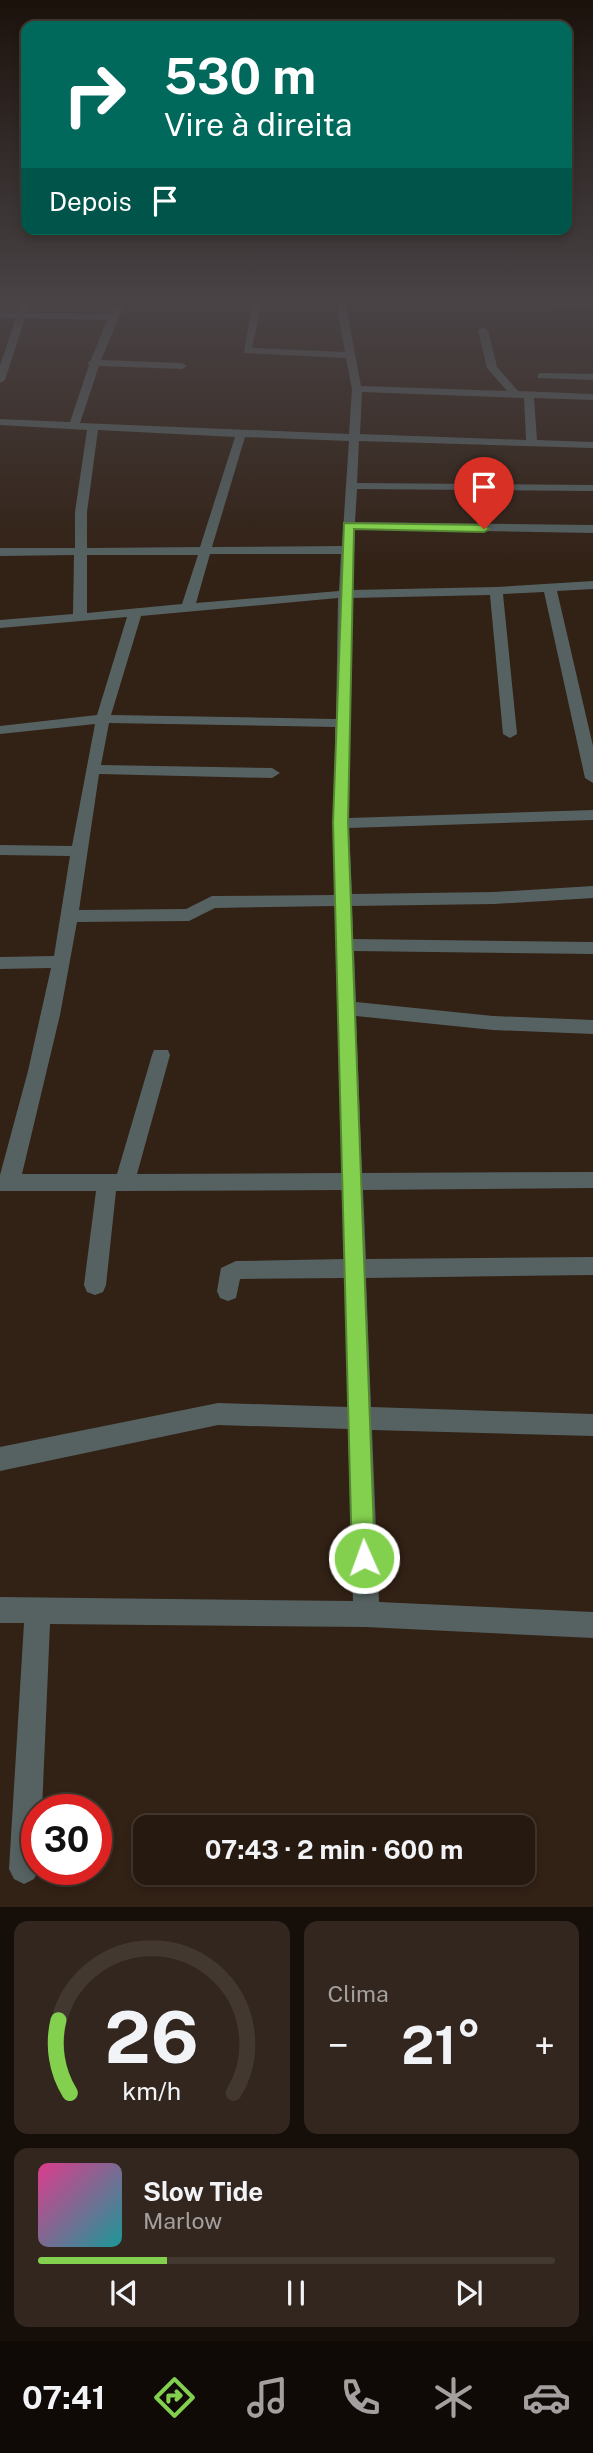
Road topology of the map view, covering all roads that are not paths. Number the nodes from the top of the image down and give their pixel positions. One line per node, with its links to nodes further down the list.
1 (357, 389): 12 (street)
2 (87, 390): 9 (street)
3 (388, 390): 5 (street)
4 (511, 390): 5 (street)
5 (515, 394): 6 (street)
6 (529, 395): 7 (street); 13 (street)
7 (593, 397)
8 (0, 422): 9 (street)
9 (74, 425): 10 (street)
10 (93, 427): 11 (street); 21 (street)
11 (241, 434): 12 (street); 22 (street)
12 (353, 436): 13 (street); 15 (street)
13 (531, 443): 14 (street)
14 (593, 445)
15 (350, 486): 16 (street); 17 (street)
16 (593, 488)
17 (348, 525): 18 (street); 19 (street)
18 (593, 529)
19 (347, 550): 22 (street); 26 (street)
20 (0, 552): 21 (street)
21 (82, 553): 22 (street); 29 (street)
22 (204, 554): 27 (street)
23 (593, 585): 24 (street)
24 (549, 586): 25 (street); 37 (street)
25 (496, 591): 26 (street); 34 (street)
26 (345, 594): 27 (street); 32 (street)
27 (188, 607): 28 (street)
28 (136, 611): 29 (street); 31 (street)
29 (80, 616): 30 (street)
30 (0, 625)
31 (103, 719): 32 (street); 33 (street); 35 (street)
32 (341, 723): 39 (street)
33 (0, 730)
34 (510, 734)
35 (95, 769): 36 (street); 41 (street)
36 (272, 773)
37 (593, 778)
38 (593, 814): 39 (street)
39 (341, 823): 43 (street)
40 (0, 850): 41 (street)
41 (78, 851): 44 (street)
42 (593, 892): 43 (street)
43 (344, 900): 44 (street); 45 (street)
44 (70, 916): 47 (street)
45 (344, 945): 46 (street); 49 (street)
46 (593, 948)
47 (62, 962): 48 (street); 55 (street)
48 (0, 963)
49 (346, 1008): 50 (street); 54 (street)
50 (593, 1027)
51 (161, 1055): 53 (street)
52 (593, 1180): 54 (street)
53 (116, 1182): 54 (street); 55 (street); 58 (street)
54 (351, 1182): 57 (street)
55 (5, 1183)
56 (593, 1266): 57 (street)
57 (353, 1267): 59 (street); 60 (street)
58 (95, 1285)
59 (228, 1291)
60 (359, 1419): 61 (street); 62 (street); 65 (street)
61 (593, 1425)
62 (0, 1459)
63 (0, 1610): 64 (street)
64 (38, 1610): 65 (street); 67 (street)
65 (366, 1614): 66 (street)
66 (593, 1625)
67 (28, 1794)

